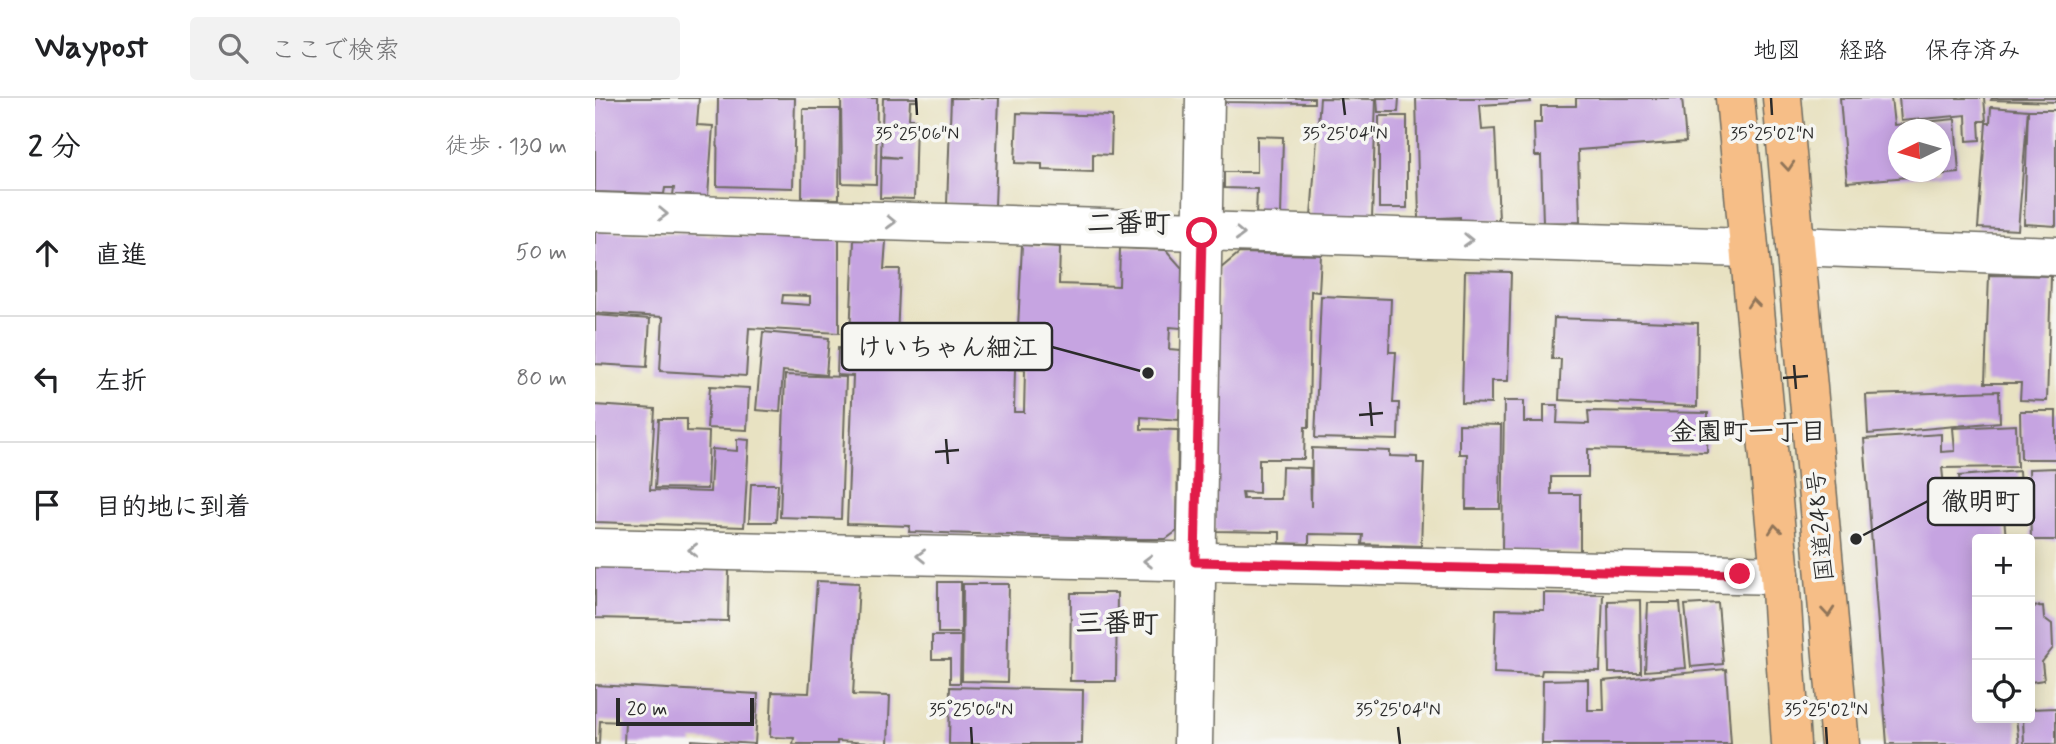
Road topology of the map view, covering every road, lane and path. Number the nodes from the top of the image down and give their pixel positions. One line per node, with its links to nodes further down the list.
1 (1205, 98): 5 (street)
2 (1735, 98): 7 (highway, 国道248号)
3 (1781, 98): 6 (highway, 国道248号, one-way to 6)
4 (595, 212): 5 (street, one-way to 5)
5 (1202, 233): 7 (street, one-way to 7); 10 (street)
6 (1795, 246): 8 (street); 14 (highway, 国道248号, one-way to 14)
7 (1747, 248): 11 (highway, 国道248号, one-way to 7)
8 (2056, 256)
9 (595, 548): 10 (street, one-way to 9)
10 (1195, 562): 11 (street); 12 (street)
11 (1780, 575): 13 (highway, 国道248号)
12 (1193, 744)
13 (1791, 744)
14 (1840, 744)

